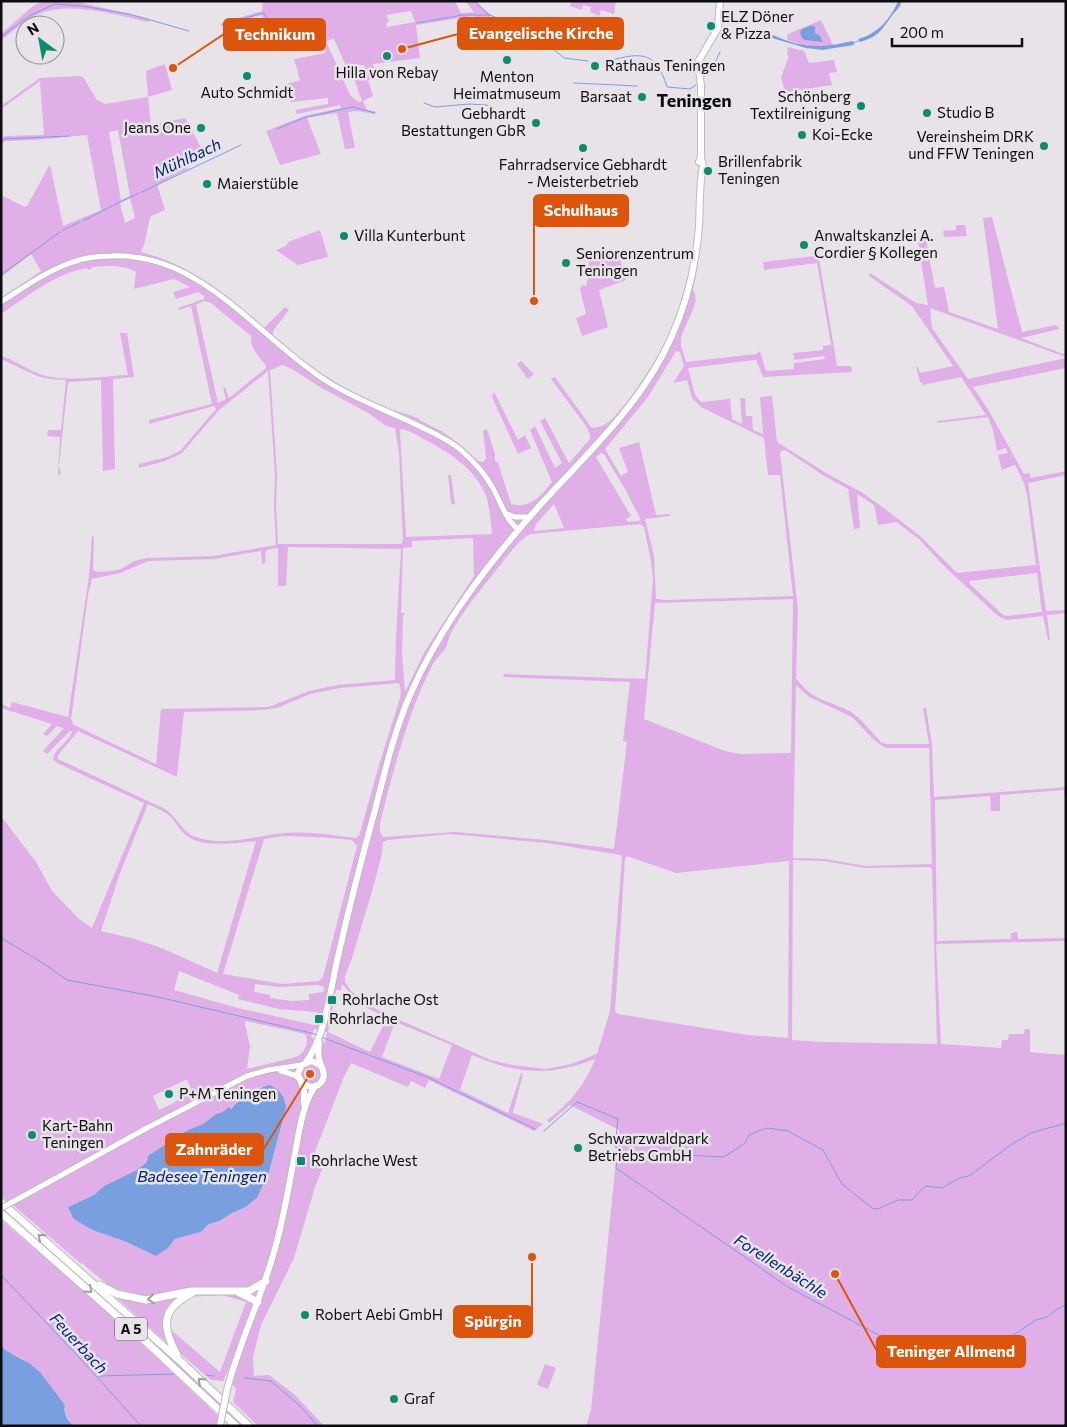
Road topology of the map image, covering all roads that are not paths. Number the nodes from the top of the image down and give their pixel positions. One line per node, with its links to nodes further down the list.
1 (720, 1): 4 (main road)
2 (1, 302): 3 (street)
3 (507, 514): 4 (street); 5 (street)
4 (530, 517): 5 (main road)
5 (519, 530): 6 (main road)
6 (319, 1040): 7 (main road); 8 (main road)
7 (304, 1064): 8 (main road); 9 (street); 10 (main road)
8 (321, 1066): 11 (main road)
9 (274, 1069): 10 (street); 14 (street, bridge)
10 (300, 1080): 11 (main road); 12 (main road)
11 (315, 1086): 12 (main road)
12 (304, 1110): 17 (main road)
13 (1, 1202): 16 (highway, A 5, one-way to 13)
14 (1, 1208)
15 (1, 1213): 24 (highway, A 5, one-way to 24)
16 (91, 1280): 18 (highway, A 5, one-way to 16); 22 (highway, A 5)
17 (266, 1281): 20 (highway); 21 (main road)
18 (199, 1290): 19 (highway); 22 (highway)
19 (238, 1292): 20 (highway); 21 (highway)
20 (249, 1292): 21 (highway)
21 (258, 1302): 23 (main road, bridge)
22 (179, 1360): 25 (highway, A 5, one-way to 22)
23 (220, 1425)
24 (236, 1426)
25 (249, 1426)

